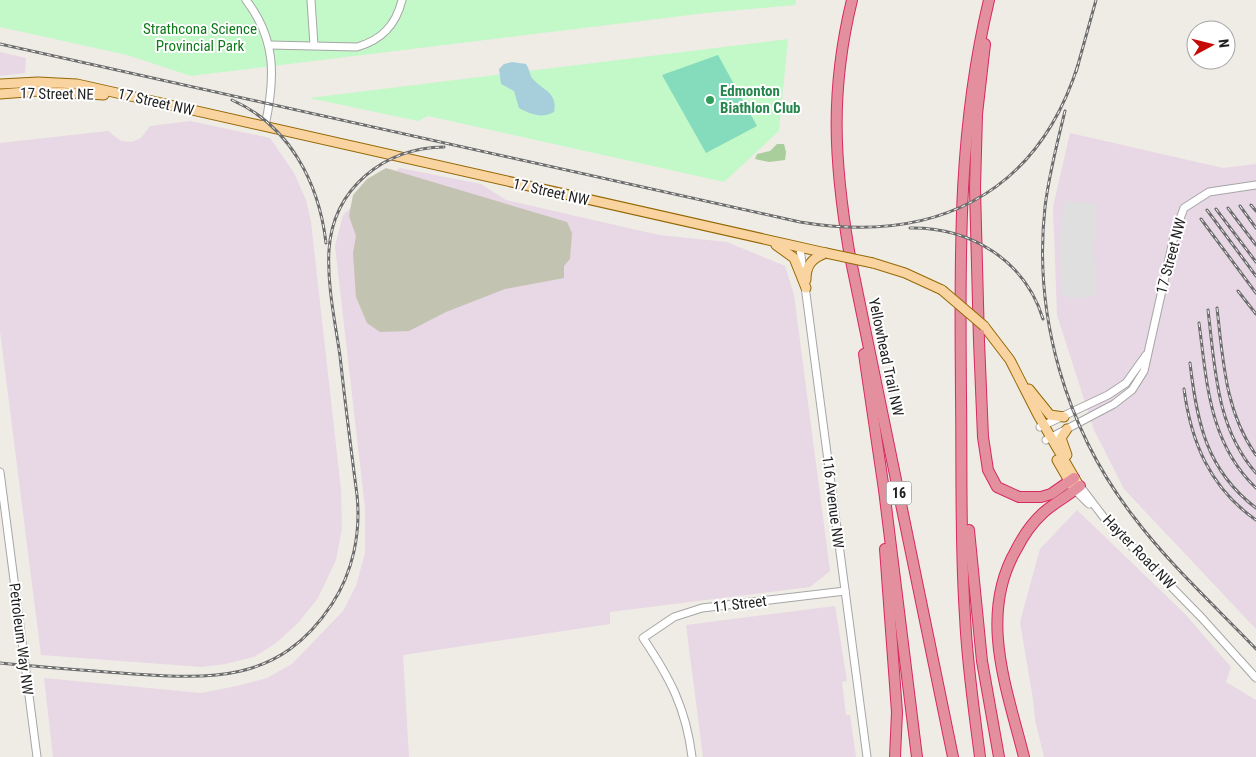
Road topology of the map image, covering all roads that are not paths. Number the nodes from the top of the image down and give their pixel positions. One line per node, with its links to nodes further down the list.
1 (246, 0): 6 (street)
2 (310, 0): 7 (street)
3 (402, 0): 7 (street)
4 (852, 0): 16 (highway, Yellowhead Trail NW / 16)
5 (989, 1): 20 (highway); 26 (highway)
6 (269, 45): 7 (street); 11 (street)
7 (314, 45)
8 (0, 84): 10 (main road, 17 Street NW)
9 (0, 94): 10 (main road, 17 Street NE)
10 (144, 99): 11 (main road, 17 Street NW)
11 (265, 126): 13 (main road, 17 Street NW)
12 (1256, 185): 18 (street, 17 Street NW)
13 (769, 241): 14 (main road, 17 Street NW); 17 (main road)
14 (800, 248): 15 (main road, 17 Street NW); 17 (street, 116 Avenue NW)
15 (826, 253): 17 (main road); 19 (main road, 17 Street NW, bridge)
16 (853, 269): 27 (highway); 35 (highway, Yellowhead Trail NW / 16)
17 (806, 288): 28 (street, 116 Avenue NW)
18 (1148, 350): 21 (street, 17 Street NW); 23 (street, 17 Street NW)
19 (1019, 377): 21 (main road); 22 (main road, 17 Street NW)
20 (961, 412): 36 (highway); 37 (highway)
21 (1064, 416): 22 (street, 17 Street NW)
22 (1043, 426): 24 (main road, 17 Street NW)
23 (1067, 429): 24 (street, 17 Street NW); 26 (main road)
24 (1049, 438): 26 (main road, 17 Street NW)
25 (0, 472): 30 (street, Petroleum Way NW)
26 (1074, 482): 29 (street, Hayter Road NW); 38 (highway)
27 (884, 490): 33 (highway); 34 (highway)
28 (845, 591): 31 (street, 11 Street); 32 (street, 116 Avenue NW)
29 (1256, 678)
30 (36, 757)
31 (692, 757)
32 (867, 757)
33 (894, 757)
34 (917, 757)
35 (953, 757)
36 (980, 757)
37 (1000, 757)
38 (1024, 757)

